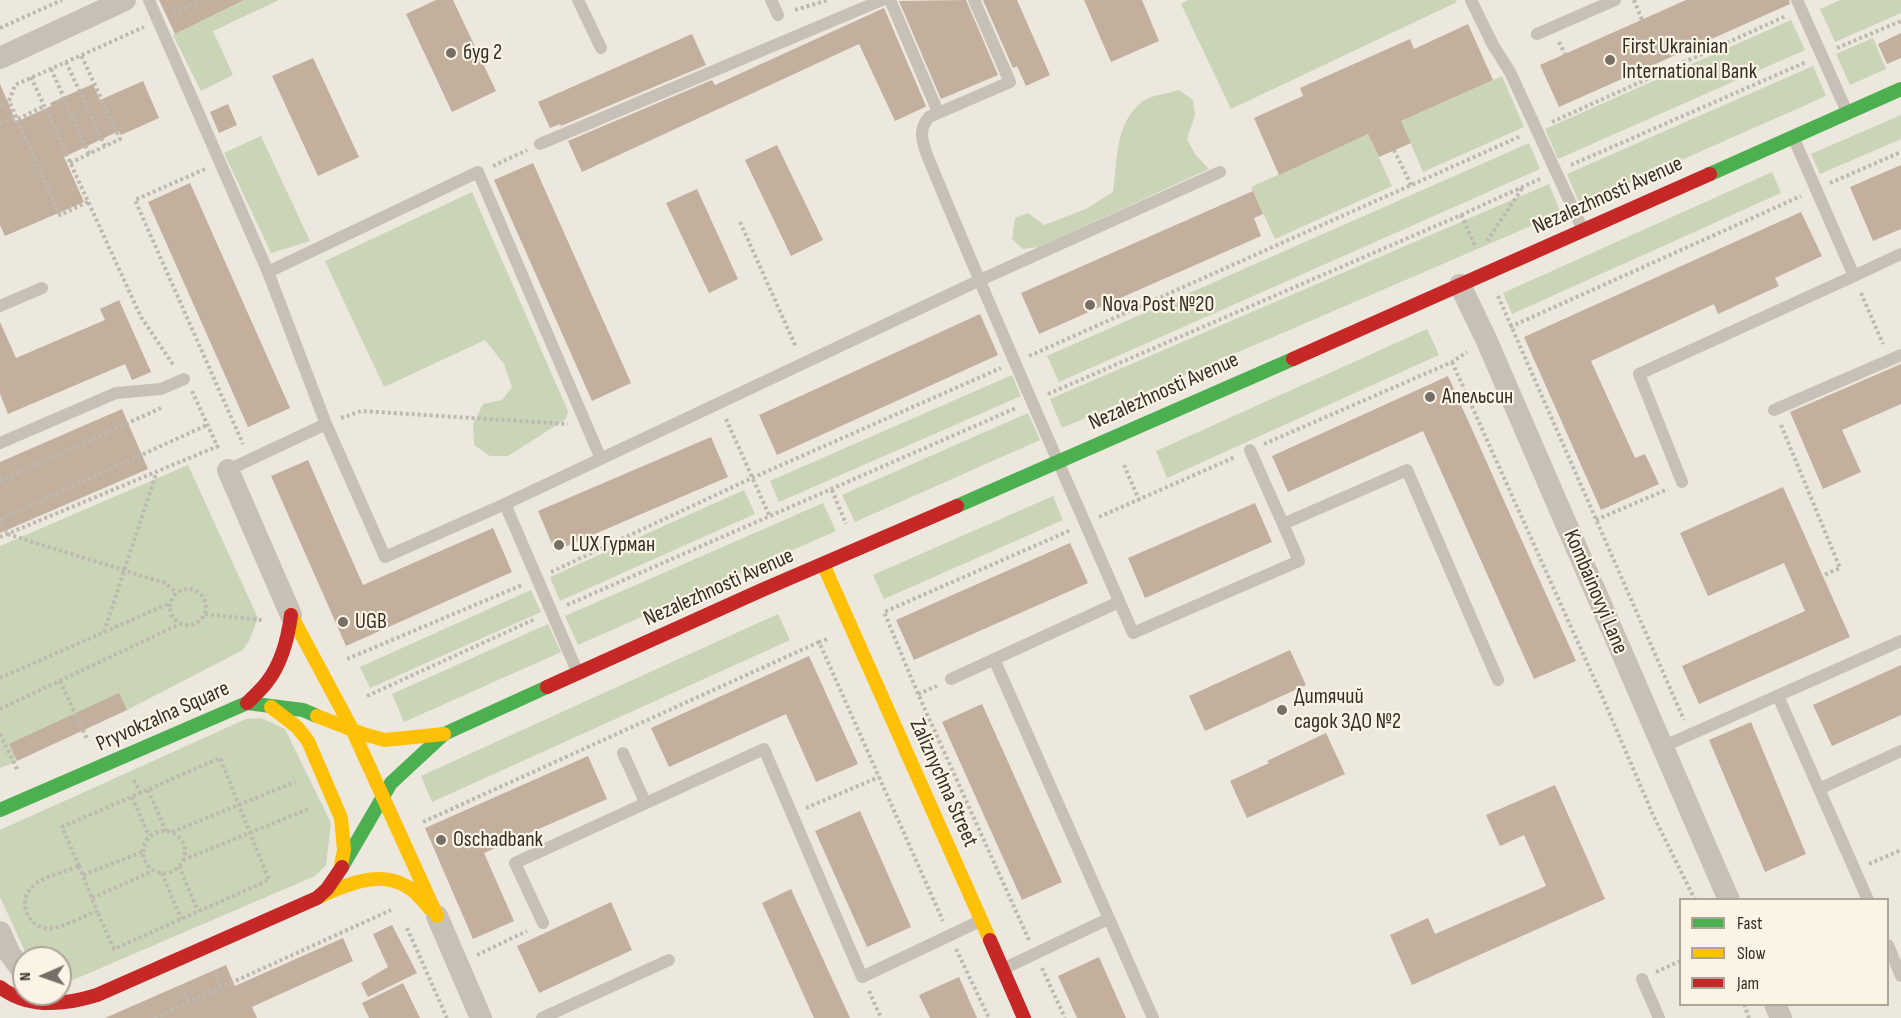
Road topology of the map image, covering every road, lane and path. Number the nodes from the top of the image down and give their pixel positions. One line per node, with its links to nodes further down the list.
1 (62, 0): 20 (path)
2 (125, 0): 25 (street)
3 (149, 0): 18 (lane)
4 (201, 0): 18 (path)
5 (578, 0): 22 (lane)
6 (771, 0): 16 (lane)
7 (828, 0): 16 (path)
8 (882, 0): 39 (lane)
9 (890, 0): 33 (lane)
10 (974, 0): 33 (lane)
11 (1472, 0): 37 (lane)
12 (1615, 0): 14 (lane)
13 (1634, 0): 17 (path)
14 (1597, 4): 21 (lane)
15 (1799, 5): 24 (lane); 37 (path)
16 (777, 15)
17 (1642, 20)
18 (158, 21): 23 (path); 44 (lane)
19 (1901, 21): 24 (path)
20 (0, 28)
21 (1537, 34)
22 (600, 48)
23 (81, 55): 26 (path); 40 (path)
24 (1821, 55): 34 (lane); 48 (path)
25 (0, 58)
26 (66, 62): 27 (path); 40 (path)
27 (51, 69): 28 (path); 43 (path)
28 (31, 77): 30 (path); 32 (path)
29 (1901, 89): 34 (main road, Nezalezhnosti Avenue)
30 (9, 101): 31 (path); 35 (path)
31 (0, 105)
32 (44, 106): 35 (path); 45 (path)
33 (938, 112): 60 (lane)
34 (1848, 113): 38 (main road, Nezalezhnosti Avenue)
35 (17, 118): 36 (path); 52 (path)
36 (0, 124)
37 (1536, 130): 48 (lane); 49 (path)
38 (1794, 138): 51 (lane); 55 (main road, Nezalezhnosti Avenue)
39 (540, 144): 46 (path)
40 (105, 147): 43 (path)
41 (1394, 150): 49 (path)
42 (1901, 152): 51 (path)
43 (89, 154): 45 (path)
44 (221, 162): 57 (lane); 84 (path)
45 (70, 163): 52 (path)
46 (478, 172): 57 (lane); 79 (lane)
47 (1220, 172): 60 (lane)
48 (1554, 172): 50 (path); 55 (lane)
49 (1411, 185): 67 (path)
50 (1524, 186): 53 (path); 53 (path)
51 (1817, 189): 59 (lane); 64 (path)
52 (88, 202): 70 (path)
53 (1461, 215): 73 (path)
54 (740, 222): 69 (path)
55 (1583, 229): 58 (main road, Nezalezhnosti Avenue)
56 (1901, 254): 59 (lane)
57 (268, 272): 77 (lane)
58 (1487, 272): 61 (main road, Nezalezhnosti Avenue); 64 (path)
59 (1854, 276): 66 (path); 91 (lane)
60 (978, 281): 67 (lane); 69 (lane)
61 (1460, 285): 65 (street, Kombainovyi Lane); 85 (main road, Nezalezhnosti Avenue)
62 (42, 288): 63 (lane)
63 (0, 306)
64 (1511, 326): 65 (path); 96 (path)
65 (1486, 339): 68 (path); 131 (street, Kombainovyi Lane)
66 (1895, 358): 76 (lane)
67 (1016, 362): 73 (lane); 89 (path)
68 (1452, 362): 82 (path); 164 (path)
69 (804, 363): 74 (lane)
70 (184, 380): 71 (path); 80 (lane)
71 (194, 393): 72 (path); 81 (path)
72 (183, 398)
73 (1032, 401): 85 (lane); 92 (path)
74 (719, 403): 83 (lane); 89 (path)
75 (162, 408): 90 (path)
76 (1774, 410): 104 (path)
77 (326, 424): 79 (path); 84 (lane); 94 (lane)
78 (207, 425): 95 (path)
79 (585, 425): 83 (lane)
80 (0, 443)
81 (218, 446): 87 (path); 88 (path)
82 (1250, 450): 93 (path); 98 (lane)
83 (601, 459): 94 (lane)
84 (250, 460): 87 (lane)
85 (1057, 462): 97 (lane); 101 (main road, Nezalezhnosti Avenue)
86 (1124, 465): 93 (path)
87 (228, 470): 109 (street)
88 (156, 474): 99 (path); 103 (path)
89 (752, 478): 92 (path)
90 (0, 481)
91 (1682, 482): 96 (path)
92 (832, 490): 101 (path)
93 (1139, 500): 97 (path)
94 (505, 504): 117 (lane)
95 (0, 518): 99 (path)
96 (1596, 520): 129 (path)
97 (1085, 524): 106 (lane); 178 (path)
98 (1283, 524): 106 (lane); 120 (lane)
99 (7, 534): 100 (path); 103 (path)
100 (0, 537)
101 (856, 549): 102 (main road, Nezalezhnosti Avenue)
102 (823, 564): 112 (main road, Zaliznychna Street); 117 (main road, Nezalezhnosti Avenue)
103 (124, 570): 105 (path); 113 (path)
104 (1822, 576)
105 (176, 592): 107 (path); 108 (path)
106 (1119, 602): 116 (lane)
107 (170, 603): 111 (path); 113 (path)
108 (205, 614): 110 (path); 111 (path)
109 (291, 615): 123 (main road); 126 (main road)
110 (266, 621)
111 (180, 624): 121 (path)
112 (852, 627): 115 (path); 172 (main road, Zaliznychna Street)
113 (103, 633): 118 (path)
114 (1901, 641): 122 (lane)
115 (819, 642): 135 (path); 146 (path)
116 (994, 659): 119 (lane); 171 (lane)
117 (578, 674): 128 (main road, Nezalezhnosti Avenue)
118 (0, 678)
119 (951, 679)
120 (1498, 680)
121 (60, 681): 125 (path); 130 (path)
122 (1778, 696): 129 (lane); 137 (lane)
123 (247, 703): 124 (main road, Pryvokzalna Square); 144 (main road, Pryvokzalna Square)
124 (268, 705): 126 (main road, Nezalezhnosti Avenue); 156 (main road)
125 (0, 709)
126 (352, 729): 128 (main road, Nezalezhnosti Avenue); 139 (main road)
127 (0, 734): 134 (path)
128 (444, 734): 139 (main road, Nezalezhnosti Avenue)
129 (1690, 734): 131 (lane)
130 (88, 741)
131 (1662, 747): 165 (street, Kombainovyi Lane)
132 (1901, 751): 137 (lane)
133 (623, 753): 141 (lane)
134 (18, 772)
135 (879, 777): 145 (path); 176 (path)
136 (305, 778): 142 (path)
137 (1819, 789): 157 (lane)
138 (148, 790): 140 (path); 142 (path); 147 (path)
139 (383, 796): 156 (main road, Nezalezhnosti Avenue); 169 (main road)
140 (132, 797): 150 (path); 154 (path)
141 (645, 802): 145 (lane); 173 (lane)
142 (240, 805): 148 (path); 149 (path)
143 (316, 805): 149 (path)
144 (0, 810)
145 (792, 814): 185 (lane)
146 (419, 824)
147 (166, 831): 148 (path); 150 (path)
148 (172, 832): 153 (path)
149 (250, 832): 153 (path); 168 (path)
150 (149, 836): 152 (path)
151 (1901, 850): 157 (path)
152 (142, 852): 158 (path); 160 (path)
153 (183, 860): 155 (path)
154 (79, 866): 160 (path); 167 (path)
155 (179, 866): 159 (path); 168 (path)
156 (340, 870): 163 (main road)
157 (1855, 870): 166 (lane)
158 (153, 871): 159 (path); 162 (path)
159 (162, 873): 170 (path)
160 (83, 875): 162 (path)
161 (412, 891): 163 (main road); 169 (main road); 191 (path)
162 (92, 898): 167 (path)
163 (317, 898): 190 (main road)
164 (1694, 898)
165 (1728, 898)
166 (1867, 898)
167 (98, 911): 170 (path)
168 (198, 911): 170 (path)
169 (437, 916): 182 (street)
170 (182, 919)
171 (1108, 919): 178 (lane); 201 (lane)
172 (980, 921): 176 (lane); 183 (main road, Zaliznychna Street)
173 (543, 923): 182 (path)
174 (407, 927): 194 (path)
175 (0, 932): 179 (street)
176 (950, 936): 185 (lane); 198 (path)
177 (1889, 949): 184 (lane)
178 (1035, 954): 183 (lane); 200 (path)
179 (12, 957)
180 (669, 960): 196 (lane)
181 (1679, 962): 186 (path)
182 (458, 965): 195 (street)
183 (1002, 969): 199 (main road, Zaliznychna Street)
184 (1901, 976)
185 (862, 977): 197 (path)
186 (1642, 979): 202 (lane)
187 (0, 987): 190 (main road)
188 (185, 991): 191 (path)
189 (72, 997): 190 (street)
190 (84, 999): 192 (main road)
191 (189, 1002): 193 (path)
192 (54, 1018)
193 (154, 1018)
194 (447, 1018)
195 (481, 1018)
196 (542, 1018)
197 (881, 1018)
198 (989, 1018)
199 (1024, 1018)
200 (1065, 1018)
201 (1153, 1018)
202 (1659, 1018)

